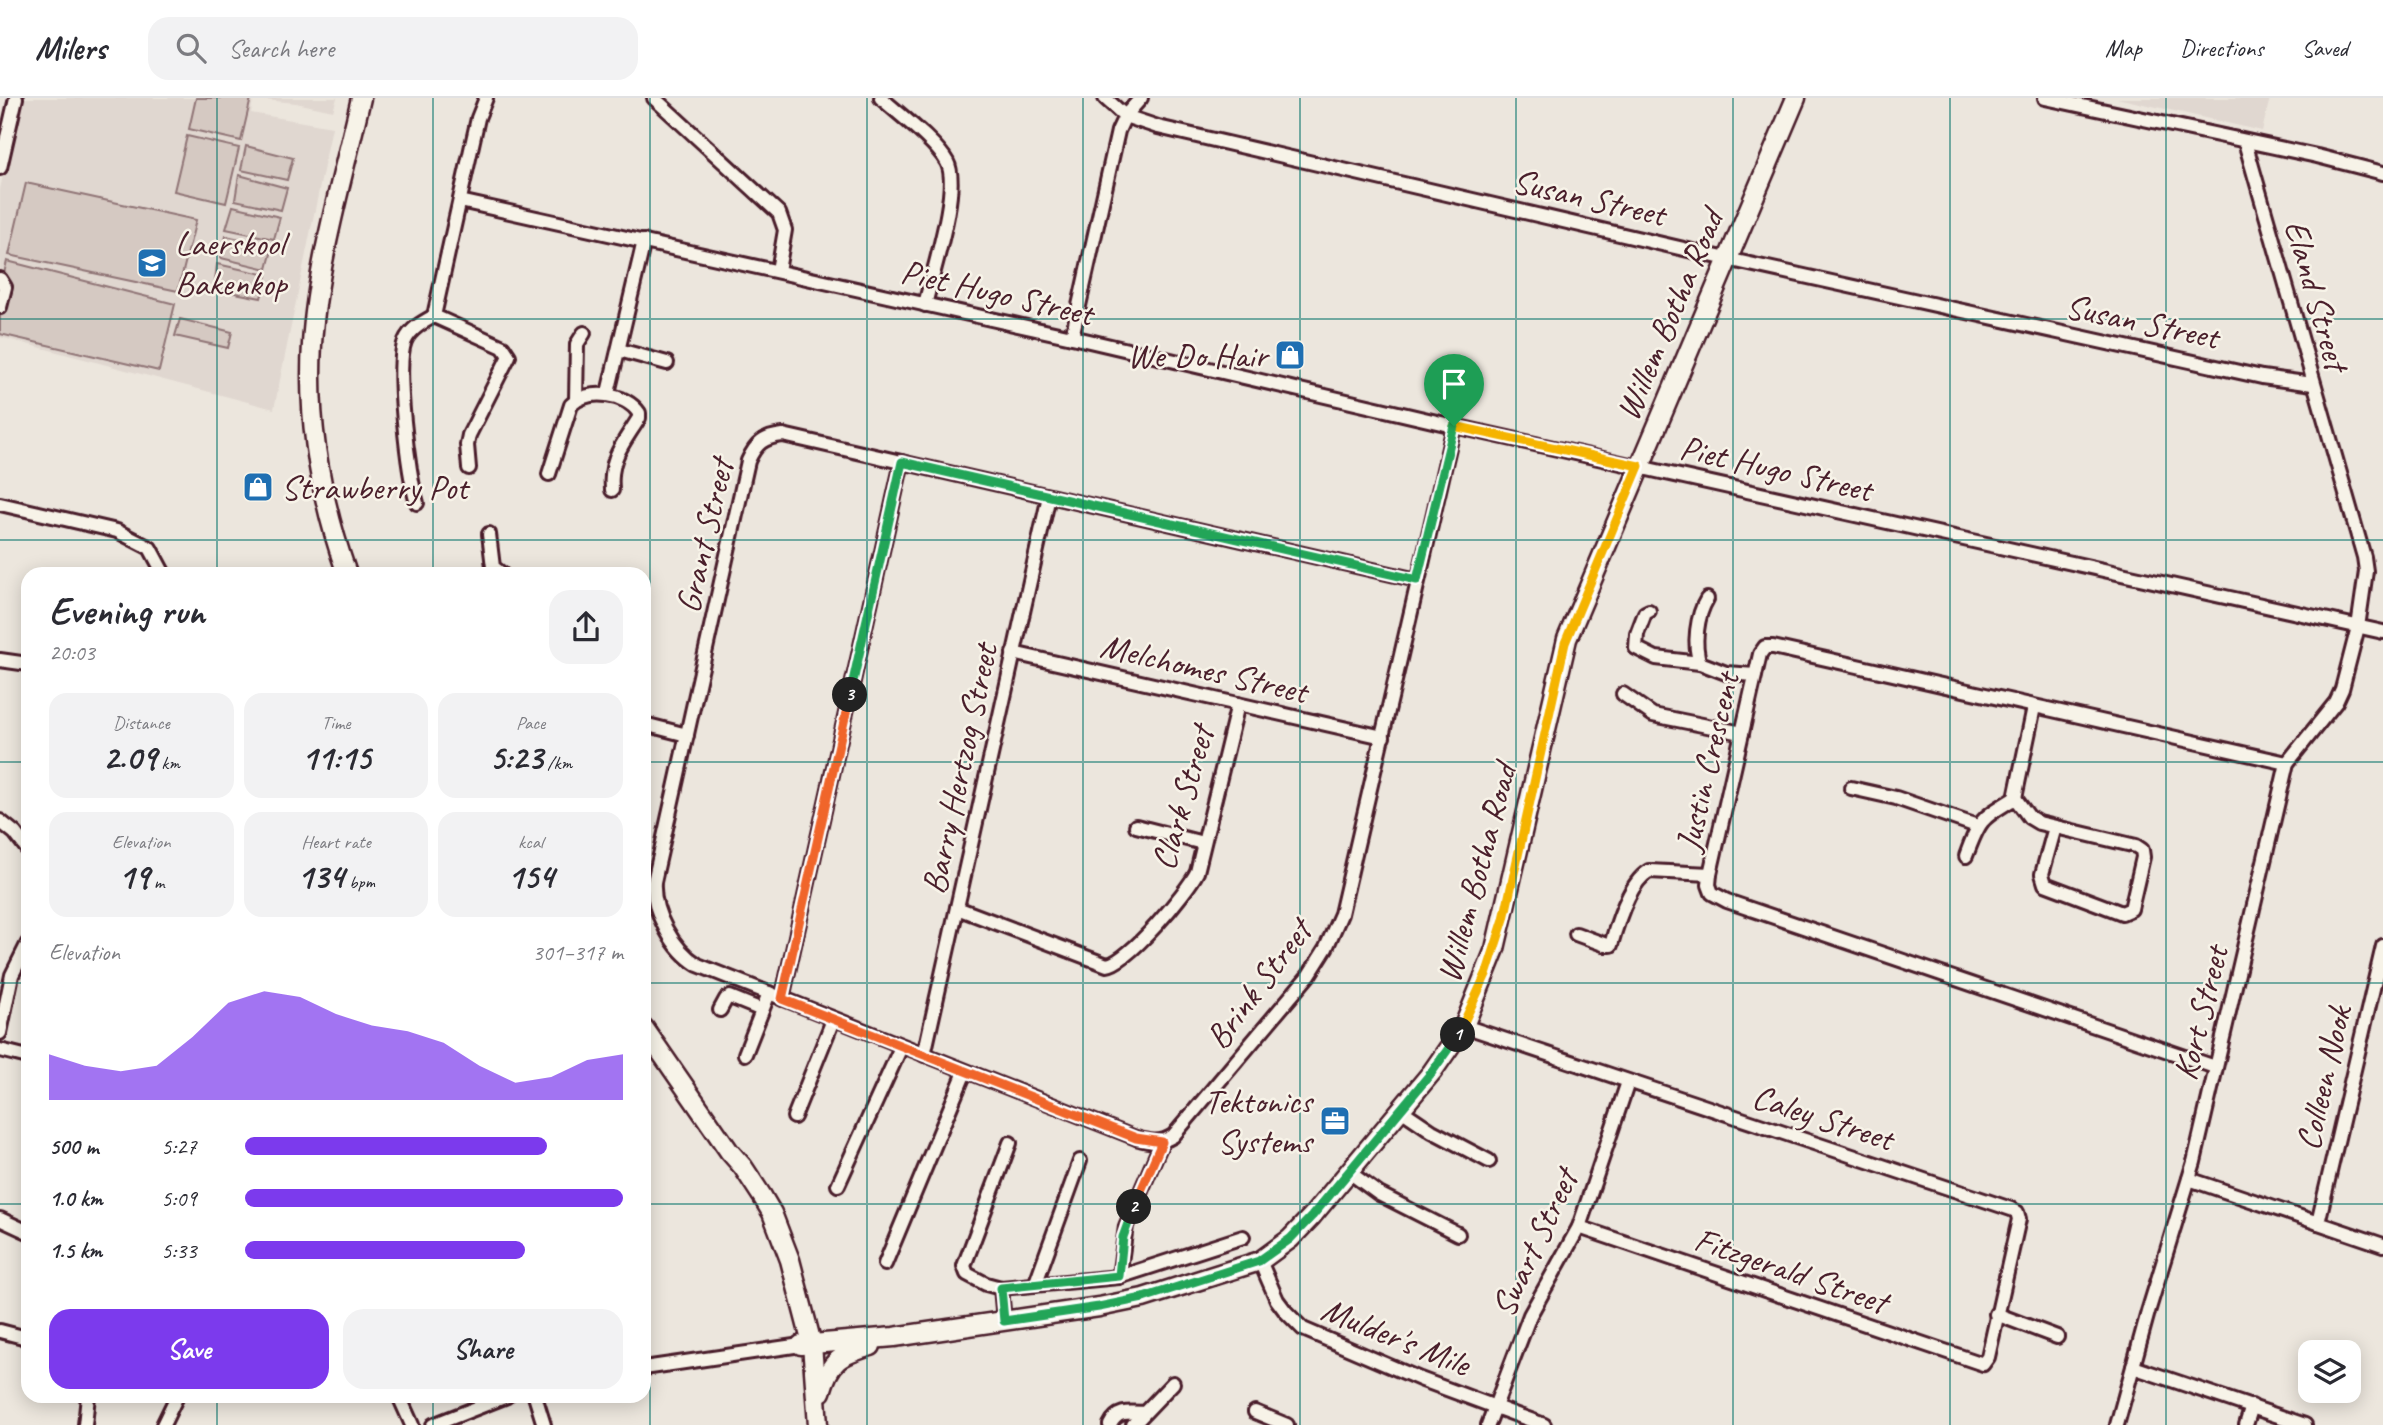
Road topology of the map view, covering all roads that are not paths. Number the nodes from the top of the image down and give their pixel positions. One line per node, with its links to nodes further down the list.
1 (16, 98): 12 (street)
2 (361, 98): 40 (street)
3 (486, 98): 14 (street)
4 (654, 98): 17 (street)
5 (881, 98): 19 (street)
6 (1105, 98): 10 (street, Susan Street)
7 (1141, 98): 10 (street)
8 (1796, 98): 16 (street, Willem Botha Road)
9 (2045, 98): 11 (street)
10 (1125, 116): 16 (street, Susan Street); 23 (street)
11 (2245, 142): 13 (street); 26 (street, Eland Street)
12 (0, 168)
13 (2383, 173)
14 (460, 201): 15 (street, Piet Hugo Street); 21 (street)
15 (644, 240): 17 (street, Piet Hugo Street); 24 (street)
16 (1727, 259): 26 (street, Susan Street); 31 (street, Willem Botha Road)
17 (778, 271): 19 (street, Piet Hugo Street)
18 (0, 279): 20 (street)
19 (925, 305): 23 (street, Piet Hugo Street)
20 (0, 307)
21 (433, 316): 32 (street); 36 (street)
22 (584, 333): 28 (street)
23 (1072, 337): 29 (street, Piet Hugo Street)
24 (619, 350): 25 (street); 27 (street)
25 (667, 363)
26 (2314, 384): 45 (street, Eland Street)
27 (608, 393): 28 (street); 34 (street)
28 (576, 400): 33 (street)
29 (1454, 426): 31 (street, Piet Hugo Street); 42 (street, Brink Street)
30 (902, 462): 35 (street); 57 (street, Grant Street); 76 (street)
31 (1639, 466): 45 (street, Piet Hugo Street); 80 (street, Willem Botha Road)
32 (469, 468)
33 (549, 474)
34 (612, 490)
35 (1049, 496): 42 (street); 47 (street, Barry Hertzog Street)
36 (417, 503)
37 (0, 505): 39 (street)
38 (489, 534): 41 (street)
39 (162, 567)
40 (345, 567)
41 (493, 567)
42 (1417, 580): 58 (street, Brink Street)
43 (1707, 599): 50 (street)
44 (1649, 611): 50 (street)
45 (2358, 627): 46 (street, Piet Hugo Street); 59 (street, Kort Street)
46 (2383, 632)
47 (1013, 653): 53 (street, Melchomes Street); 70 (street, Barry Hertzog Street)
48 (0, 660): 49 (street)
49 (21, 663)
50 (1700, 663): 51 (street)
51 (1755, 675): 54 (street, Justin Crescent); 56 (street, Justin Crescent)
52 (1623, 694): 56 (street)
53 (1238, 704): 58 (street, Melchomes Street); 67 (street, Clark Street)
54 (2034, 707): 59 (street, Justin Crescent); 61 (street)
55 (651, 726): 57 (street)
56 (1742, 733): 69 (street, Justin Crescent)
57 (687, 735): 75 (street, Grant Street)
58 (1383, 737): 93 (street, Brink Street)
59 (2287, 763): 88 (street, Kort Street)
60 (1851, 788): 64 (street)
61 (2015, 797): 64 (street); 65 (street)
62 (0, 821): 66 (street)
63 (1136, 826): 67 (street)
64 (1977, 826): 68 (street)
65 (2055, 827): 65 (street)
66 (21, 841)
67 (1203, 843): 70 (street, Clark Street)
68 (1966, 856)
69 (1710, 874): 71 (street); 88 (street, Justin Crescent)
70 (957, 908): 87 (street, Barry Hertzog Street)
71 (1576, 934)
72 (2383, 946): 101 (street, Colleen Nook)
73 (21, 953): 74 (street)
74 (6, 974): 81 (street)
75 (769, 993): 76 (street); 78 (street)
76 (782, 999): 79 (street)
77 (720, 1010): 78 (street)
78 (762, 1010): 85 (street)
79 (833, 1020): 83 (street); 92 (street)
80 (1464, 1026): 90 (street, Caley Street); 91 (street, Willem Botha Road)
81 (0, 1032)
82 (651, 1038): 118 (street)
83 (901, 1047): 87 (street); 99 (street)
84 (0, 1050): 86 (street)
85 (745, 1054)
86 (21, 1055)
87 (924, 1055): 89 (street)
88 (2215, 1067): 98 (street, Kort Street)
89 (965, 1072): 93 (street); 108 (street)
90 (1628, 1082): 102 (street, Swart Street); 112 (street, Caley Street)
91 (1401, 1110): 96 (street); 97 (street, Willem Botha Road)
92 (794, 1117)
93 (1162, 1142): 109 (street)
94 (1010, 1143): 111 (street)
95 (1080, 1161): 110 (street)
96 (1489, 1161)
97 (1349, 1172): 104 (street); 107 (street, Willem Botha Road)
98 (2189, 1179): 101 (street); 121 (street, Kort Street)
99 (838, 1185)
100 (0, 1219): 103 (street)
101 (2318, 1223): 106 (street)
102 (1579, 1227): 119 (street, Fitzgerald Street); 128 (street, Swart Street)
103 (21, 1229)
104 (1458, 1234)
105 (1243, 1237): 109 (street)
106 (2383, 1245)
107 (1259, 1261): 113 (street, Willem Botha Road); 128 (street, Mulder's Mile)
108 (885, 1265)
109 (1119, 1276): 110 (street)
110 (1035, 1285): 111 (street)
111 (1001, 1288): 113 (street)
112 (1996, 1314): 117 (street); 119 (street, Caley Street)
113 (1004, 1321): 116 (street, Willem Botha Road)
114 (0, 1332): 115 (street)
115 (21, 1337)
116 (894, 1337): 118 (street, Willem Botha Road); 129 (street)
117 (2057, 1338)
118 (807, 1345): 120 (street); 129 (street); 138 (street)
119 (1985, 1364)
120 (651, 1367)
121 (2133, 1367): 130 (street); 145 (street, Kort Street)
122 (1173, 1383): 132 (street)
123 (83, 1403): 133 (street)
124 (174, 1403): 134 (street)
125 (402, 1403): 135 (street)
126 (489, 1403): 136 (street)
127 (537, 1403): 137 (street)
128 (1495, 1405): 143 (street, Swart Street); 144 (street, Mulder's Mile)
129 (817, 1406): 139 (street)
130 (2252, 1406): 146 (street); 147 (street)
131 (1255, 1412): 142 (street)
132 (1143, 1413): 140 (street); 141 (street)
133 (85, 1425)
134 (163, 1425)
135 (412, 1425)
136 (433, 1425)
137 (544, 1425)
138 (809, 1425)
139 (818, 1425)
140 (1110, 1425)
141 (1133, 1425)
142 (1287, 1425)
143 (1488, 1425)
144 (1544, 1425)
145 (2117, 1425)
146 (2246, 1425)
147 (2305, 1425)

